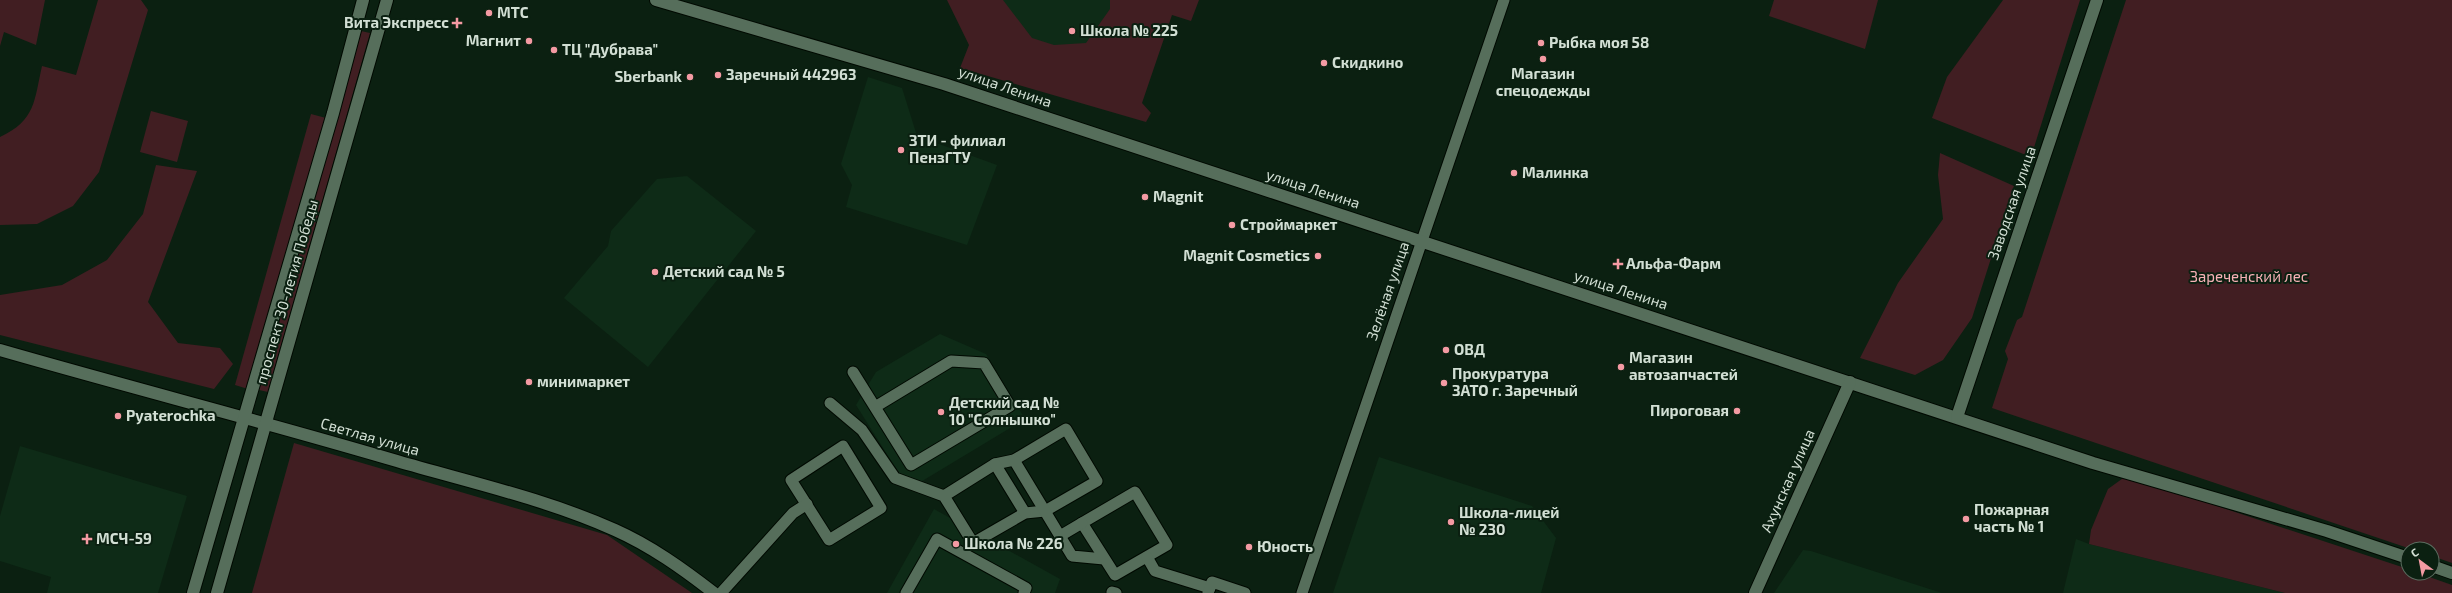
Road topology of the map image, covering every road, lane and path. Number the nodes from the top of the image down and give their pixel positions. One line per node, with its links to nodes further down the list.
1 (363, 0): 13 (main road, проспект 30-летия Победы)
2 (387, 0): 14 (main road, проспект 30-летия Победы)
3 (656, 0): 6 (main road, улица Ленина)
4 (1504, 0): 6 (street, Зелёная улица)
5 (2097, 0): 12 (main road, Заводская улица)
6 (1421, 241): 9 (main road, улица Ленина); 36 (street, Зелёная улица)
7 (0, 350): 13 (main road, Светлая улица)
8 (852, 372): 11 (street)
9 (1850, 382): 12 (main road, улица Ленина); 37 (main road, Ахунская улица)
10 (830, 403): 17 (street)
11 (876, 407): 11 (street)
12 (1957, 417): 23 (main road, улица Ленина)
13 (243, 418): 14 (main road, Светлая улица); 29 (main road, проспект 30-летия Победы)
14 (266, 424): 30 (main road, проспект 30-летия Победы); 31 (main road, Светлая улица)
15 (1014, 460): 16 (street); 19 (street); 19 (street)
16 (995, 464): 17 (street); 20 (street)
17 (944, 496): 20 (street)
18 (807, 504): 18 (street); 32 (street)
19 (1045, 511): 20 (street); 22 (street)
20 (1025, 513)
21 (1082, 523): 22 (street); 24 (street); 25 (street)
22 (1060, 536): 25 (street)
23 (2400, 555)
24 (1147, 557): 25 (street); 28 (street)
25 (1104, 559)
26 (2440, 569): 27 (main road)
27 (2452, 573)
28 (1209, 591): 35 (street)
29 (193, 593)
30 (217, 593)
31 (714, 593)
32 (720, 593)
33 (906, 593): 34 (street)
34 (1024, 593)
35 (1245, 593)
36 (1302, 593)
37 (1755, 593)

